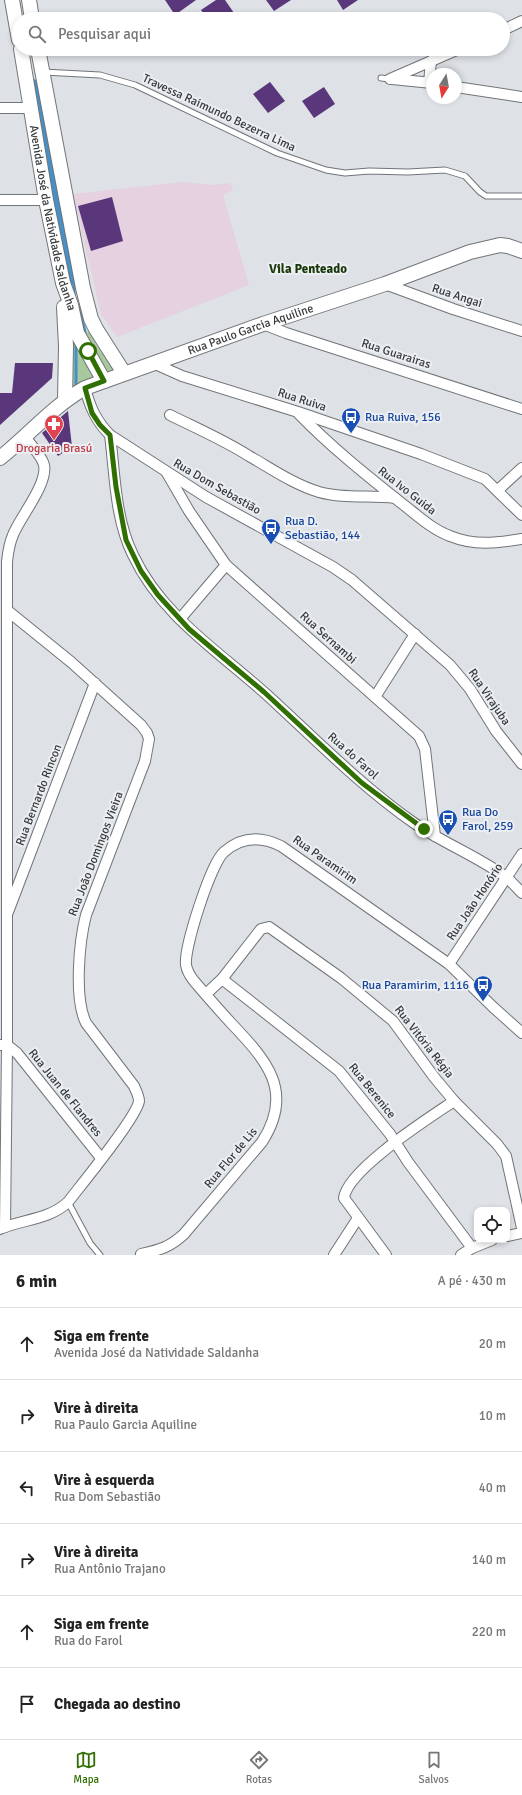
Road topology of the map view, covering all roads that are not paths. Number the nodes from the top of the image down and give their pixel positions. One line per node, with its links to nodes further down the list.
1 (12, 0): 3 (street)
2 (29, 0): 4 (street)
3 (14, 12)
4 (31, 12)
5 (522, 21): 6 (street)
6 (510, 27)
7 (22, 56): 17 (street, Avenida José da Natividade Saldanha)
8 (39, 56): 12 (street, Avenida José da Natividade Saldanha)
9 (443, 56): 10 (street)
10 (432, 61): 11 (street); 13 (street)
11 (431, 68)
12 (42, 72): 18 (lane, Travessa Raimundo Bezerra Lima); 27 (street, Avenida José da Natividade Saldanha)
13 (426, 83)
14 (462, 88): 15 (street)
15 (522, 97)
16 (0, 108): 17 (street)
17 (31, 108): 20 (street, Avenida José da Natividade Saldanha)
18 (522, 196)
19 (0, 200): 20 (street)
20 (46, 200): 22 (street, Avenida José da Natividade Saldanha)
21 (522, 251): 23 (street, Rua Paulo Garcia Aquiline)
22 (63, 283): 28 (street, Avenida José da Natividade Saldanha); 30 (street)
23 (385, 284): 24 (street, Rua Paulo Garcia Aquiline); 25 (street, Rua Angai)
24 (263, 324): 26 (street, Rua Paulo Garcia Aquiline); 31 (street, Rua Guarairas)
25 (522, 331)
26 (153, 363): 27 (street, Rua Paulo Garcia Aquiline); 32 (street, Rua Ruiva)
27 (124, 373): 28 (street, Rua Paulo Garcia Aquiline)
28 (104, 381): 29 (street, Rua Paulo Garcia Aquiline)
29 (85, 388): 30 (street, Rua Paulo Garcia Aquiline); 34 (street, Rua Dom Sebastião)
30 (65, 400): 35 (street, Rua Paulo Garcia Aquiline)
31 (522, 409)
32 (298, 412): 39 (street, Rua Ruiva); 40 (street, Rua Ivo Guida)
33 (170, 415): 40 (street)
34 (110, 435): 38 (street, Rua Dom Sebastião); 45 (street, Rua do Farol)
35 (25, 437): 36 (street, Rua Paulo Garcia Aquiline); 44 (street)
36 (0, 458)
37 (522, 468): 39 (street)
38 (166, 472): 43 (street, Rua Sernambi); 46 (street, Rua Dom Sebastião)
39 (498, 490): 41 (street, Rua Ruiva)
40 (395, 498): 42 (street, Rua Ivo Guida)
41 (522, 515)
42 (522, 539)
43 (226, 565): 45 (street); 49 (street, Rua Sernambi)
44 (8, 610): 48 (street, Rua João Domingos Vieira); 55 (street)
45 (180, 619): 51 (street, Rua do Farol)
46 (415, 634): 47 (street, Rua Dom Sebastião); 49 (street)
47 (450, 664): 50 (street, Rua Virajuba)
48 (95, 683): 55 (street, Rua Bernardo Rincon); 63 (street, Rua João Domingos Vieira)
49 (375, 697): 51 (street, Rua Sernambi)
50 (522, 764)
51 (435, 836): 53 (street, Rua do Farol)
52 (522, 854): 53 (street, Rua João Honório)
53 (506, 878): 54 (street, Rua do Farol); 56 (street, Rua João Honório)
54 (522, 893)
55 (7, 915): 60 (street)
56 (449, 964): 58 (street, Rua Paramirim); 59 (street, Rua Paramirim)
57 (222, 979): 58 (street, Rua Vitória Régia); 61 (street, Rua Vitória Régia); 62 (street, Rua Berenice)
58 (206, 994): 72 (street, Rua Flor de Lis)
59 (522, 1033)
60 (4, 1045): 63 (street, Rua Juan de Flandres); 66 (street)
61 (454, 1100): 62 (street); 67 (street, Rua Vitória Régia)
62 (394, 1142): 65 (street); 71 (street, Rua Berenice)
63 (101, 1158): 64 (street, Rua João Domingos Vieira)
64 (68, 1202): 66 (street, Rua João Domingos Vieira); 73 (lane)
65 (358, 1218): 74 (street); 75 (street)
66 (2, 1228)
67 (522, 1228)
68 (522, 1233): 69 (street)
69 (510, 1235)
70 (484, 1243): 71 (street)
71 (472, 1248): 76 (street)
72 (141, 1254)
73 (100, 1255)
74 (334, 1255)
75 (386, 1255)
76 (461, 1255)

